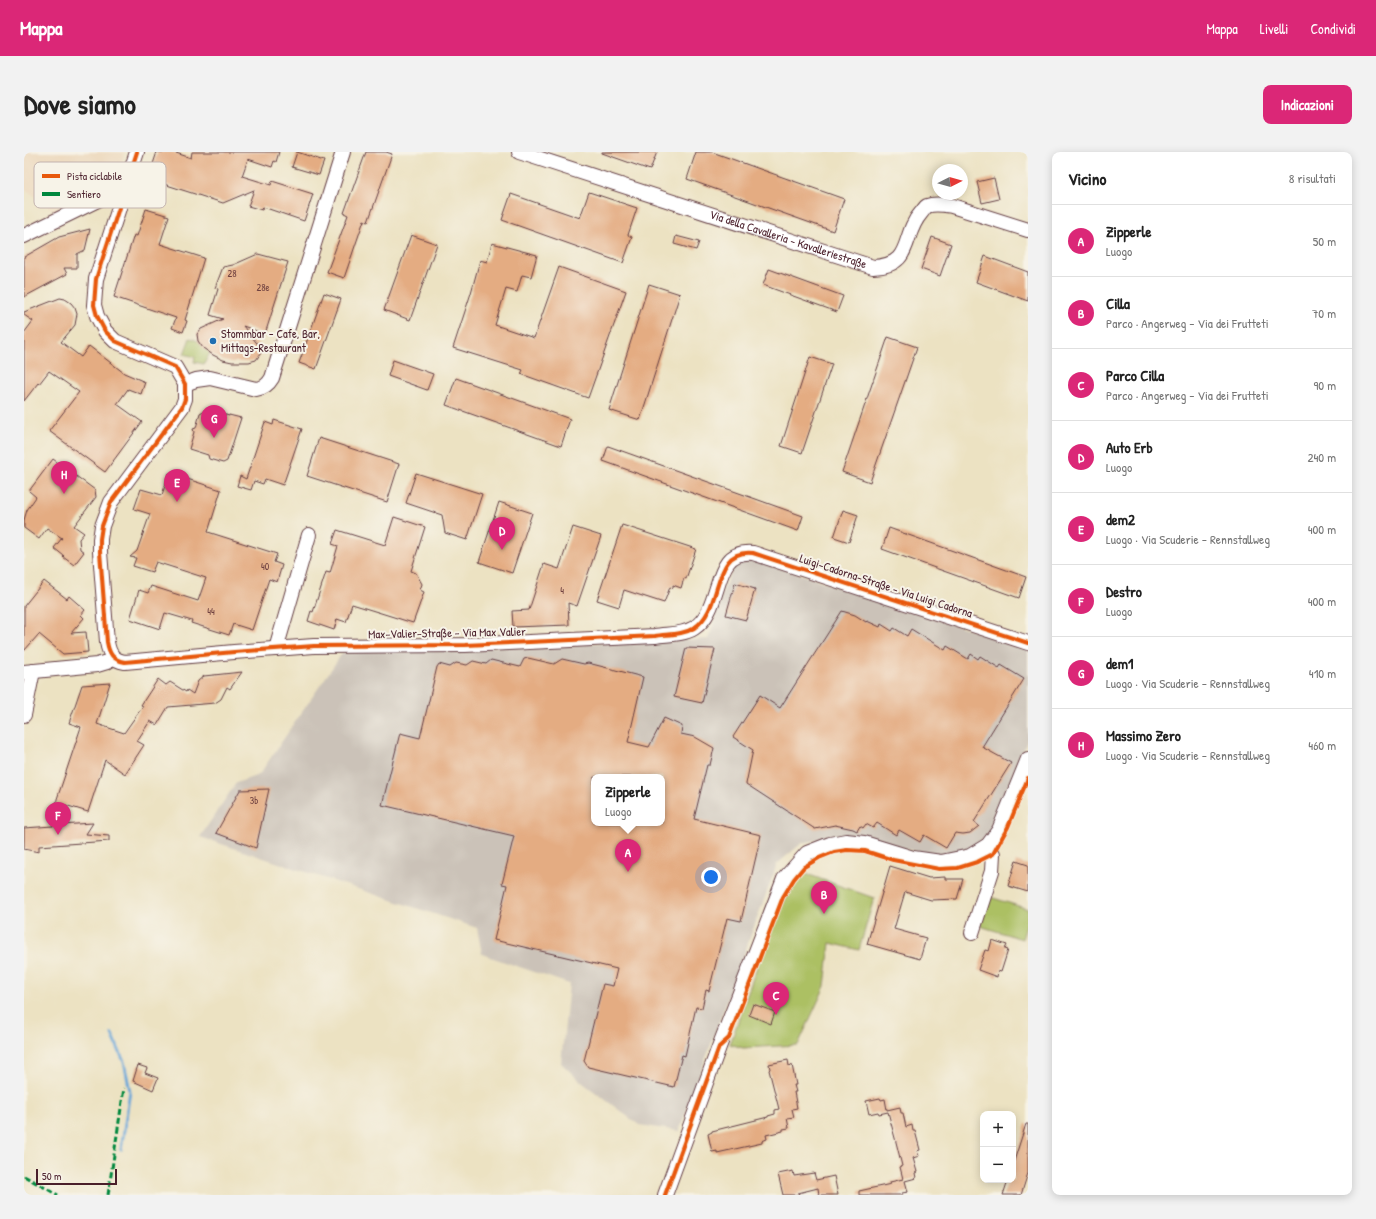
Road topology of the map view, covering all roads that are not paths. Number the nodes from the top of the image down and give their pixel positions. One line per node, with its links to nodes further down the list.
1 (137, 152): 4 (street)
2 (343, 152): 9 (street)
3 (519, 152): 7 (street, Via della Cavalleria - Kavalleriestraße)
4 (134, 162)
5 (81, 208): 8 (street)
6 (118, 208): 9 (street)
7 (1028, 230)
8 (24, 236)
9 (185, 384): 14 (street)
10 (310, 535): 13 (street)
11 (737, 554): 12 (street, Luigi-Cadorna-Straße - Via Luigi Cadorna); 13 (street, Max-Valier-Straße - Via Max Valier)
12 (1028, 643)
13 (276, 648): 14 (street, Max-Valier-Straße - Via Max Valier)
14 (113, 658): 15 (street)
15 (29, 672): 16 (street)
16 (24, 715)
17 (1028, 759): 18 (street)
18 (988, 845): 19 (street); 20 (street)
19 (972, 933)
20 (665, 1195)

